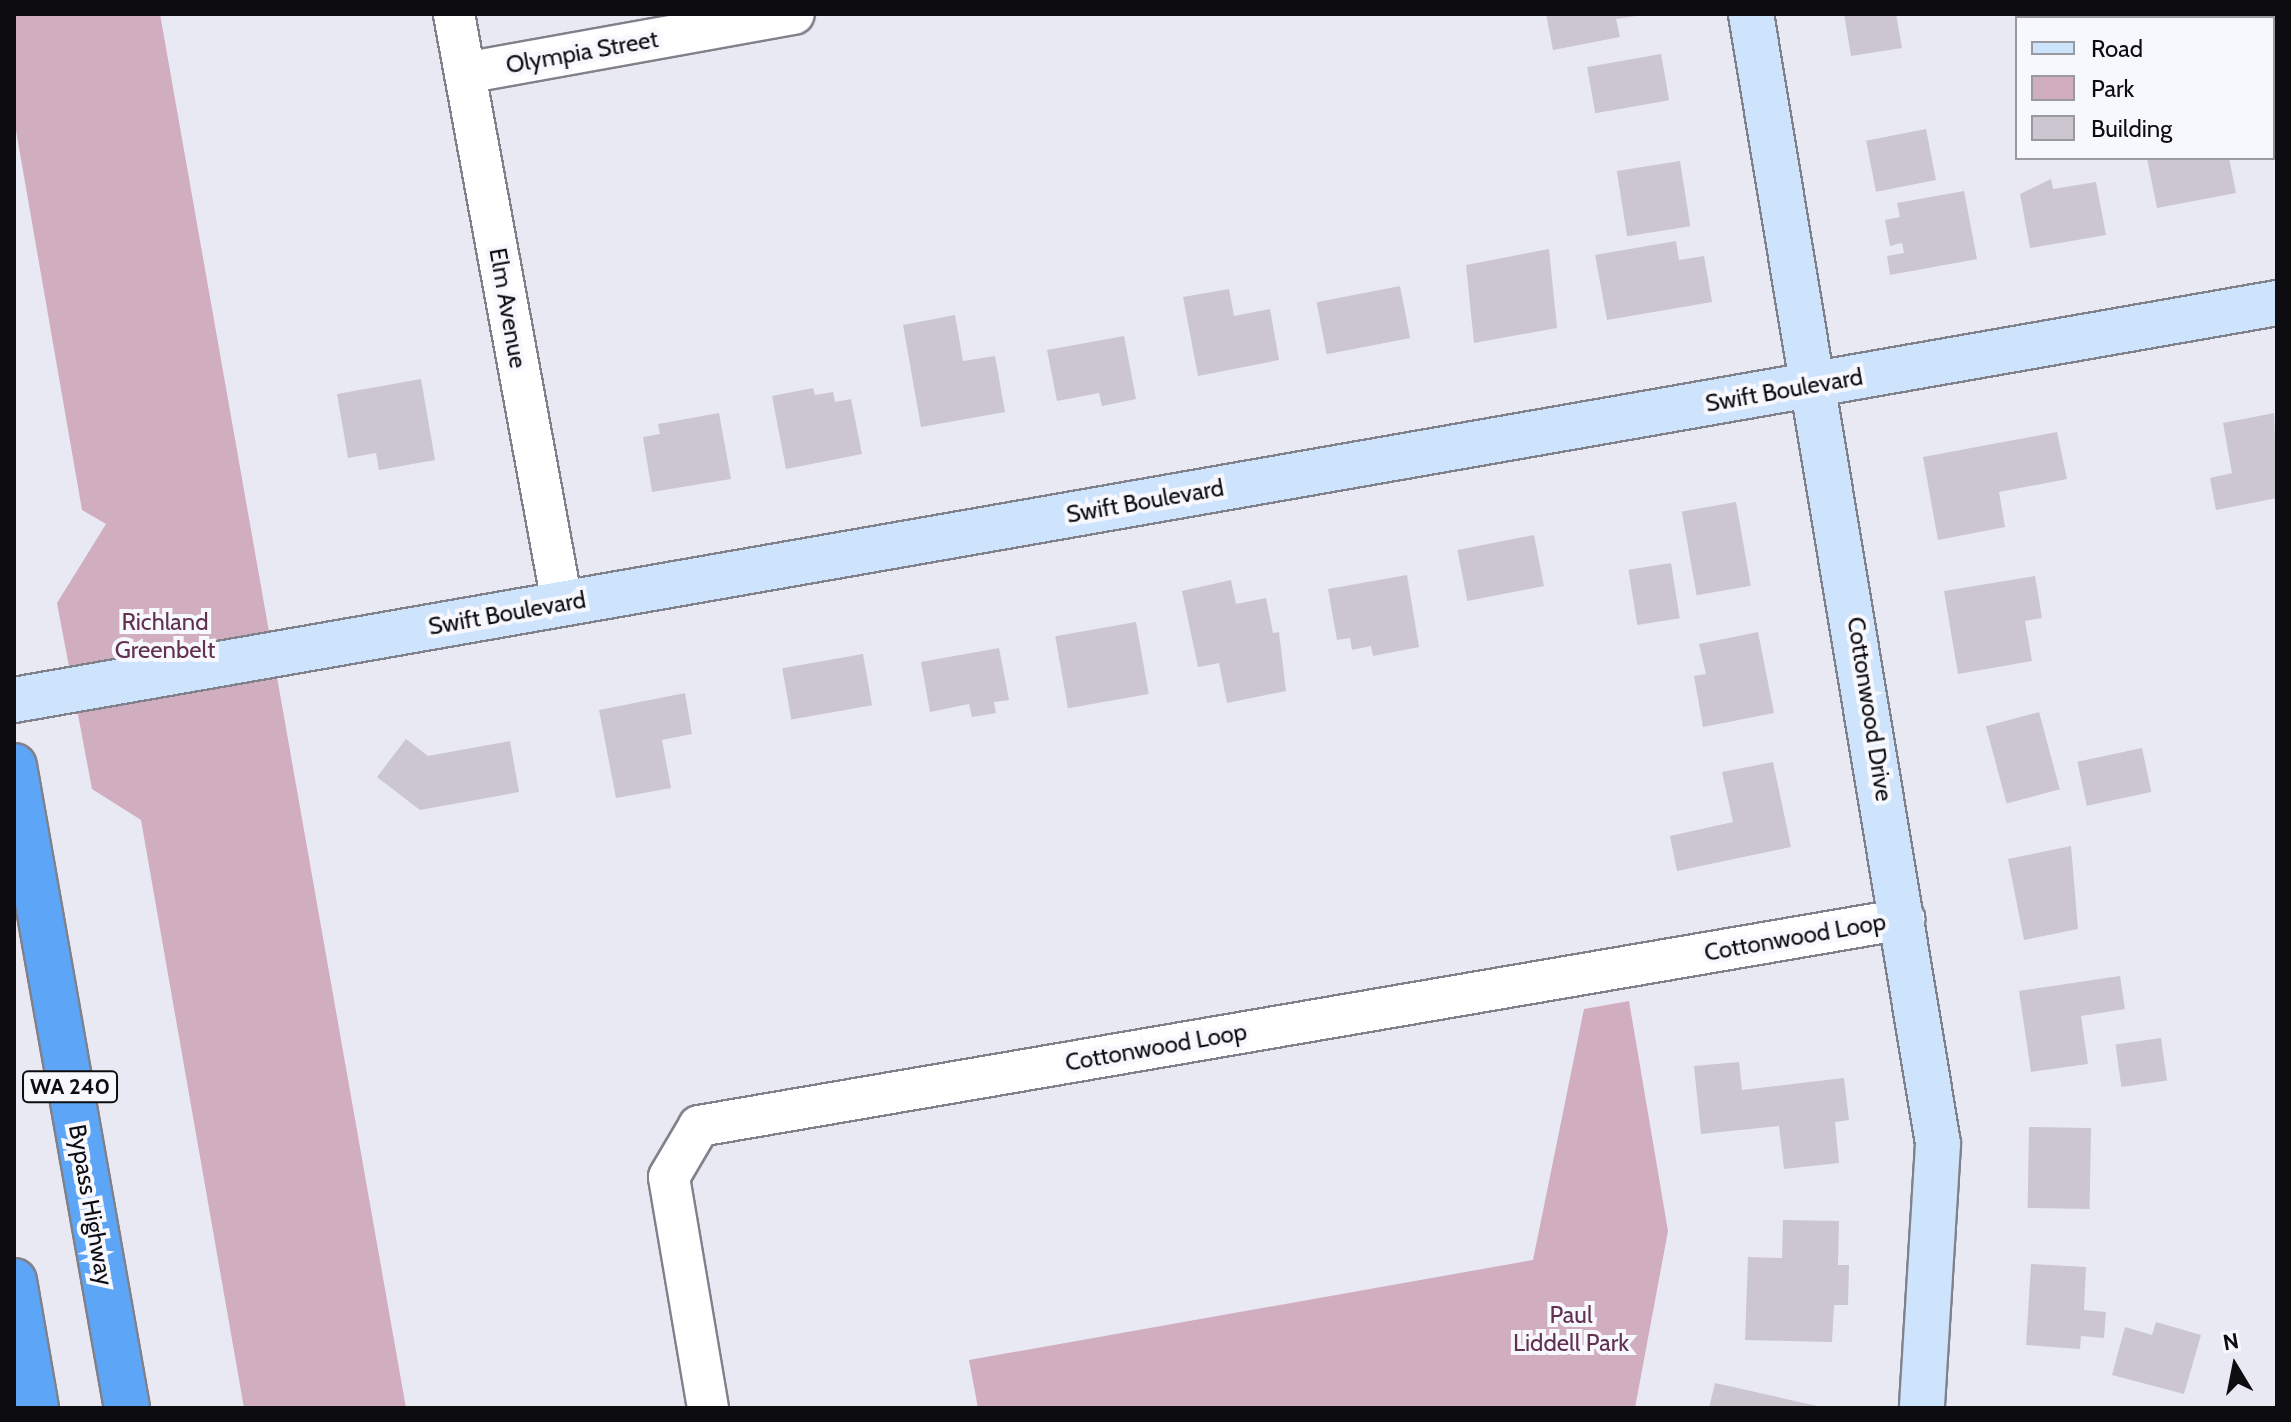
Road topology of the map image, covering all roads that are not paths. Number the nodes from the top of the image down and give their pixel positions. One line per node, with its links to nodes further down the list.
1 (454, 14): 4 (street, Elm Avenue)
2 (794, 14): 4 (street, Olympia Street)
3 (1751, 14): 6 (main road, Cottonwood Drive)
4 (465, 73): 7 (street, Elm Avenue)
5 (2277, 303): 6 (main road, Swift Boulevard)
6 (1816, 385): 7 (main road, Swift Boulevard); 10 (main road, Cottonwood Drive)
7 (562, 603): 8 (main road, Swift Boulevard)
8 (14, 700)
9 (14, 766): 13 (highway, Bypass Highway / WA 240)
10 (1904, 919): 14 (street, Cottonwood Loop); 15 (main road, Cottonwood Drive)
11 (14, 1281): 12 (highway)
12 (36, 1408)
13 (127, 1408)
14 (708, 1408)
15 (1924, 1408)

